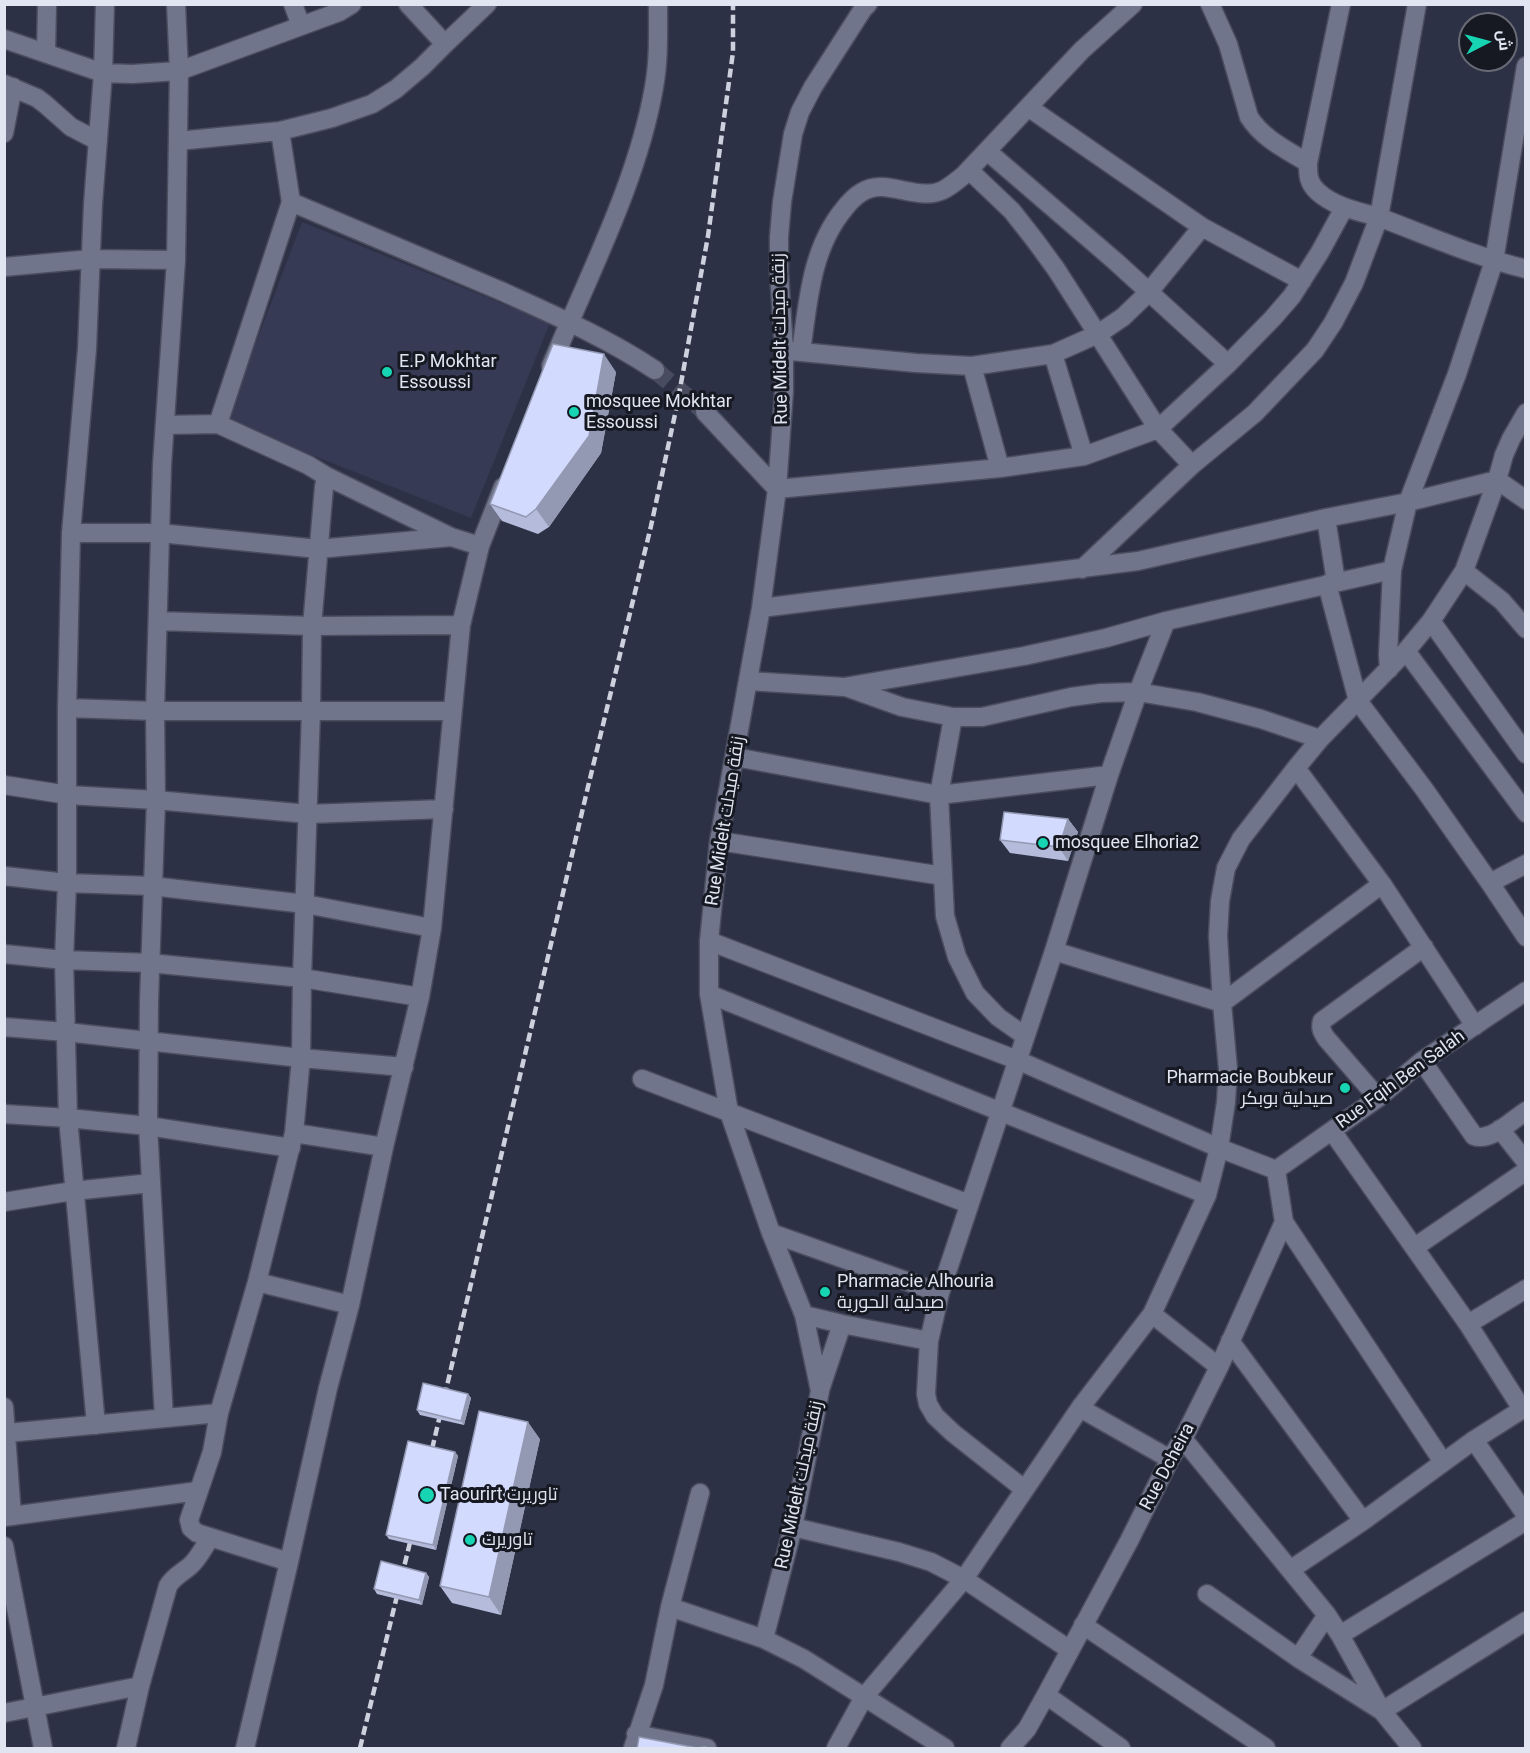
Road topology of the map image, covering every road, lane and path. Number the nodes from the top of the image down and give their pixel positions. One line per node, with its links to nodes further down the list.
1 (47, 4): 17 (street)
2 (105, 4): 20 (street)
3 (176, 4): 19 (street)
4 (293, 4): 14 (street)
5 (352, 4): 14 (street)
6 (487, 4): 16 (street)
7 (658, 4): 41 (street)
8 (1133, 4): 22 (street)
9 (1210, 4): 28 (street)
10 (1341, 4): 28 (street)
11 (1417, 4): 32 (street)
12 (864, 6): 43 (street, Rue Midelt زنقة ميدلت)
13 (418, 9): 16 (street)
14 (301, 26): 19 (street)
15 (4, 39): 17 (street)
16 (445, 44): 23 (street)
17 (46, 53): 20 (street)
18 (1526, 66): 36 (street)
19 (179, 70): 20 (street); 26 (street)
20 (103, 73): 25 (street)
21 (9, 86): 24 (street); 25 (street)
22 (1028, 107): 27 (street); 33 (street)
23 (280, 131): 26 (street); 30 (street)
24 (4, 133)
25 (98, 141): 34 (street)
26 (178, 141): 35 (street)
27 (987, 151): 29 (street); 40 (street)
28 (1308, 163): 31 (street)
29 (969, 170): 42 (street); 43 (street)
30 (291, 202): 41 (street); 51 (street)
31 (1344, 208): 32 (street); 39 (street)
32 (1378, 218): 36 (street); 55 (street)
33 (1202, 227): 39 (street); 40 (street)
34 (91, 259): 35 (street); 37 (street); 64 (street)
35 (176, 260): 52 (street)
36 (1494, 261): 38 (street); 62 (street)
37 (4, 267)
38 (1526, 269)
39 (1302, 281): 45 (street)
40 (1148, 293): 42 (street); 45 (street)
41 (569, 322): 47 (street); 48 (street)
42 (1098, 334): 44 (street); 53 (street)
43 (793, 351): 46 (street); 60 (street, Rue Midelt زنقة ميدلت)
44 (1053, 354): 46 (street); 54 (street)
45 (1228, 364): 53 (street)
46 (972, 366): 56 (street)
47 (655, 370)
48 (543, 385)
49 (705, 412): 60 (street)
50 (1526, 413): 59 (street)
51 (218, 424): 52 (street); 58 (street)
52 (165, 425): 65 (street)
53 (1158, 429): 54 (street); 55 (street)
54 (1084, 456): 56 (street)
55 (1192, 465): 69 (street)
56 (1000, 468): 60 (street)
57 (509, 471): 67 (street)
58 (326, 476): 66 (street); 68 (street)
59 (1497, 480): 61 (street); 62 (street); 71 (street)
60 (777, 489): 73 (street, Rue Midelt زنقة ميدلت)
61 (1526, 500)
62 (1408, 502): 63 (street); 70 (street)
63 (1326, 518): 69 (street); 72 (street)
64 (71, 533): 65 (street); 86 (street)
65 (160, 533): 68 (street); 74 (street)
66 (452, 537): 67 (street); 68 (street)
67 (480, 546): 77 (street)
68 (318, 549): 78 (street)
69 (1082, 569): 73 (street)
70 (1392, 570): 72 (street); 81 (street)
71 (1464, 571): 76 (street); 79 (street)
72 (1332, 583): 75 (street); 85 (street)
73 (761, 608): 82 (street, Rue Midelt زنقة ميدلت)
74 (158, 621): 78 (street); 87 (street)
75 (1166, 621): 83 (street); 84 (street)
76 (1431, 621): 80 (street); 92 (street)
77 (461, 625): 78 (street); 89 (street)
78 (312, 626): 88 (street)
79 (1526, 629)
80 (1406, 651): 81 (street); 101 (street)
81 (1389, 669): 85 (street)
82 (748, 681): 83 (street); 93 (street, Rue Midelt زنقة ميدلت)
83 (844, 687): 90 (street)
84 (1138, 692): 90 (street); 91 (street); 95 (street)
85 (1358, 701): 91 (street); 108 (street)
86 (67, 708): 87 (street); 97 (street)
87 (155, 711): 88 (street); 99 (street)
88 (311, 711): 89 (street); 102 (street)
89 (452, 711): 100 (street)
90 (953, 717): 98 (street)
91 (1320, 739): 94 (street)
92 (1526, 754)
93 (735, 757): 98 (street); 103 (street, Rue Midelt زنقة ميدلت)
94 (1296, 768): 109 (street); 124 (street)
95 (1109, 775): 98 (street); 116 (street)
96 (4, 785): 97 (street)
97 (68, 795): 99 (street); 107 (street)
98 (939, 795): 106 (street)
99 (156, 800): 102 (street); 110 (street)
100 (444, 809): 102 (street); 112 (street)
101 (1526, 813)
102 (308, 814): 111 (street)
103 (719, 841): 106 (street); 114 (street, Rue Midelt زنقة ميدلت)
104 (1526, 864): 108 (street)
105 (4, 876): 107 (street)
106 (943, 876): 128 (street)
107 (67, 883): 110 (street); 118 (street)
108 (1490, 883): 113 (street)
109 (1382, 884): 115 (street); 124 (street)
110 (152, 886): 111 (street); 119 (street)
111 (305, 904): 112 (street); 120 (street)
112 (432, 928): 123 (street)
113 (1526, 937)
114 (709, 941): 122 (street, Rue Midelt زنقة ميدلت); 131 (street)
115 (1424, 947): 125 (street); 135 (street)
116 (1054, 951): 124 (street); 128 (street)
117 (4, 954): 118 (street)
118 (64, 960): 119 (street); 127 (street)
119 (150, 963): 120 (street); 129 (street)
120 (302, 978): 123 (street); 130 (street)
121 (1526, 991): 125 (street, Rue Fqih Ben Salah)
122 (709, 994): 136 (street); 138 (street, Rue Midelt زنقة ميدلت)
123 (420, 997): 133 (street)
124 (1222, 1003): 146 (street)
125 (1475, 1026): 132 (street, Rue Fqih Ben Salah)
126 (4, 1027): 127 (street)
127 (66, 1032): 129 (street); 140 (street)
128 (1025, 1036): 131 (street)
129 (149, 1042): 130 (street); 141 (street)
130 (301, 1058): 133 (street); 144 (street)
131 (1017, 1060): 136 (street); 146 (street)
132 (1422, 1061): 135 (street, Rue Fqih Ben Salah); 142 (street)
133 (404, 1066): 145 (street)
134 (642, 1078): 138 (street)
135 (1378, 1098): 143 (street, Rue Fqih Ben Salah)
136 (1000, 1111): 152 (street); 154 (street)
137 (1526, 1111): 142 (street)
138 (729, 1112): 154 (street); 156 (street, Rue Midelt زنقة ميدلت)
139 (4, 1114): 140 (street)
140 (68, 1118): 141 (street); 151 (street)
141 (148, 1126): 144 (street); 150 (street)
142 (1500, 1129): 147 (street)
143 (1332, 1131): 148 (street, Rue Fqih Ben Salah); 157 (street)
144 (292, 1140): 145 (street); 158 (street)
145 (384, 1147): 161 (street)
146 (1220, 1148): 148 (street); 152 (street)
147 (1526, 1162)
148 (1276, 1170): 155 (street)
149 (1526, 1171): 157 (street)
150 (151, 1183): 151 (street); 174 (street)
151 (74, 1191): 153 (street); 175 (street)
152 (1207, 1195): 162 (street)
153 (4, 1202)
154 (969, 1204): 160 (street)
155 (1284, 1222): 167 (street, Rue Dcheira); 180 (street)
156 (771, 1233): 160 (street); 163 (street, Rue Midelt زنقة ميدلت)
157 (1415, 1247): 165 (street)
158 (257, 1282): 161 (street); 173 (street)
159 (1526, 1289): 165 (street)
160 (940, 1293): 166 (street)
161 (350, 1305): 191 (street)
162 (1152, 1314): 168 (street); 171 (street)
163 (804, 1315): 164 (street); 169 (street, Rue Midelt زنقة ميدلت)
164 (842, 1324): 166 (street); 169 (street)
165 (1468, 1324): 172 (street)
166 (929, 1341): 181 (street)
167 (1230, 1341): 168 (street, Rue Dcheira); 186 (street)
168 (1219, 1366): 177 (street, Rue Dcheira)
169 (820, 1391): 188 (street, Rue Midelt زنقة ميدلت)
170 (4, 1407): 176 (street)
171 (1080, 1408): 179 (street); 181 (street)
172 (1524, 1408): 178 (street)
173 (219, 1413): 174 (street); 182 (street)
174 (164, 1418): 175 (street)
175 (96, 1425): 176 (street)
176 (7, 1433): 185 (street)
177 (1183, 1439): 179 (street, Rue Dcheira); 192 (street)
178 (1474, 1440): 180 (street); 184 (street)
179 (1170, 1459): 198 (street, Rue Dcheira)
180 (1443, 1462): 186 (street)
181 (1024, 1489): 193 (street)
182 (198, 1491): 185 (street); 189 (street)
183 (700, 1493): 195 (street)
184 (1526, 1515)
185 (8, 1517)
186 (1363, 1521): 192 (street)
187 (1526, 1521): 199 (street)
188 (793, 1527): 193 (street); 200 (street, Rue Midelt زنقة ميدلت)
189 (210, 1538): 191 (street); 203 (street)
190 (4, 1546): 206 (street)
191 (289, 1562): 212 (street)
192 (1290, 1570): 196 (street)
193 (964, 1579): 201 (street); 205 (street)
194 (1207, 1594): 202 (street)
195 (670, 1607): 200 (street); 209 (street)
196 (1327, 1615): 199 (street); 202 (street)
197 (1526, 1621): 207 (street)
198 (1083, 1625): 201 (street, Rue Dcheira); 218 (street)
199 (1340, 1635): 207 (street)
200 (764, 1639): 205 (street)
201 (1070, 1650): 204 (street, Rue Dcheira)
202 (1298, 1658): 207 (street)
203 (140, 1686): 206 (street); 211 (street)
204 (1046, 1695): 216 (street, Rue Dcheira); 217 (street)
205 (864, 1697): 214 (street); 215 (street)
206 (34, 1707): 208 (street); 210 (street)
207 (1382, 1711): 219 (street)
208 (4, 1713)
209 (635, 1741): 213 (street)
210 (43, 1749)
211 (126, 1749)
212 (244, 1749)
213 (706, 1749)
214 (836, 1749)
215 (945, 1749)
216 (1010, 1749)
217 (1120, 1749)
218 (1266, 1749)
219 (1412, 1749)

